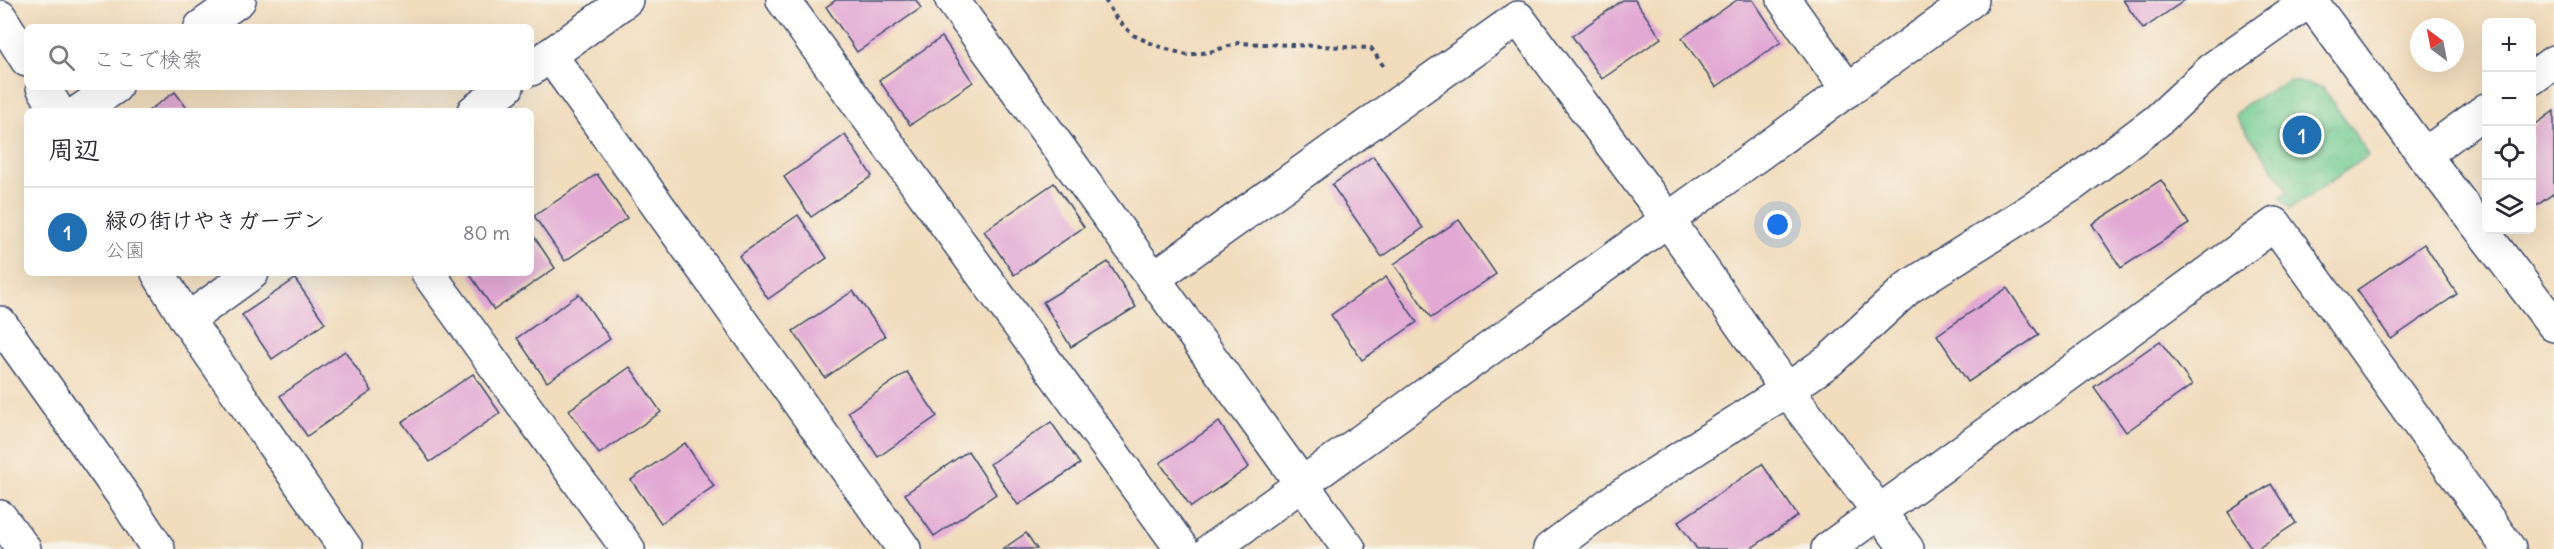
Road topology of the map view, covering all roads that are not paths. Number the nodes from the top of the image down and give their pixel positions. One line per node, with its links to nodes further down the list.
1 (239, 0): 9 (main road)
2 (626, 0): 11 (main road)
3 (783, 0): 40 (main road)
4 (952, 0): 27 (main road)
5 (1784, 0): 17 (main road)
6 (1972, 0): 17 (main road)
7 (2310, 0): 22 (main road); 31 (main road)
8 (0, 17): 10 (main road)
9 (205, 24)
10 (24, 55)
11 (541, 62): 39 (main road)
12 (2554, 62): 13 (main road)
13 (2536, 75)
14 (46, 90): 18 (main road)
15 (111, 90): 19 (main road)
16 (503, 90): 20 (main road)
17 (1848, 90): 23 (main road)
18 (56, 108)
19 (84, 108)
20 (478, 108)
21 (2482, 114): 22 (main road)
22 (2424, 155): 30 (main road)
23 (1668, 220): 27 (main road); 31 (main road); 32 (main road)
24 (160, 276): 28 (main road)
25 (248, 276): 28 (main road)
26 (430, 276): 38 (main road)
27 (1154, 278): 32 (main road)
28 (187, 320): 37 (main road)
29 (0, 323): 36 (main road)
30 (2554, 325)
31 (1788, 390): 33 (main road); 43 (main road)
32 (1303, 483): 41 (main road); 42 (main road)
33 (1880, 512): 44 (main road); 45 (main road); 46 (main road)
34 (0, 517): 35 (main road)
35 (24, 549)
36 (158, 549)
37 (346, 549)
38 (628, 549)
39 (904, 549)
40 (1182, 549)
41 (1212, 549)
42 (1349, 549)
43 (1550, 549)
44 (1828, 549)
45 (1907, 549)
46 (2510, 549)

